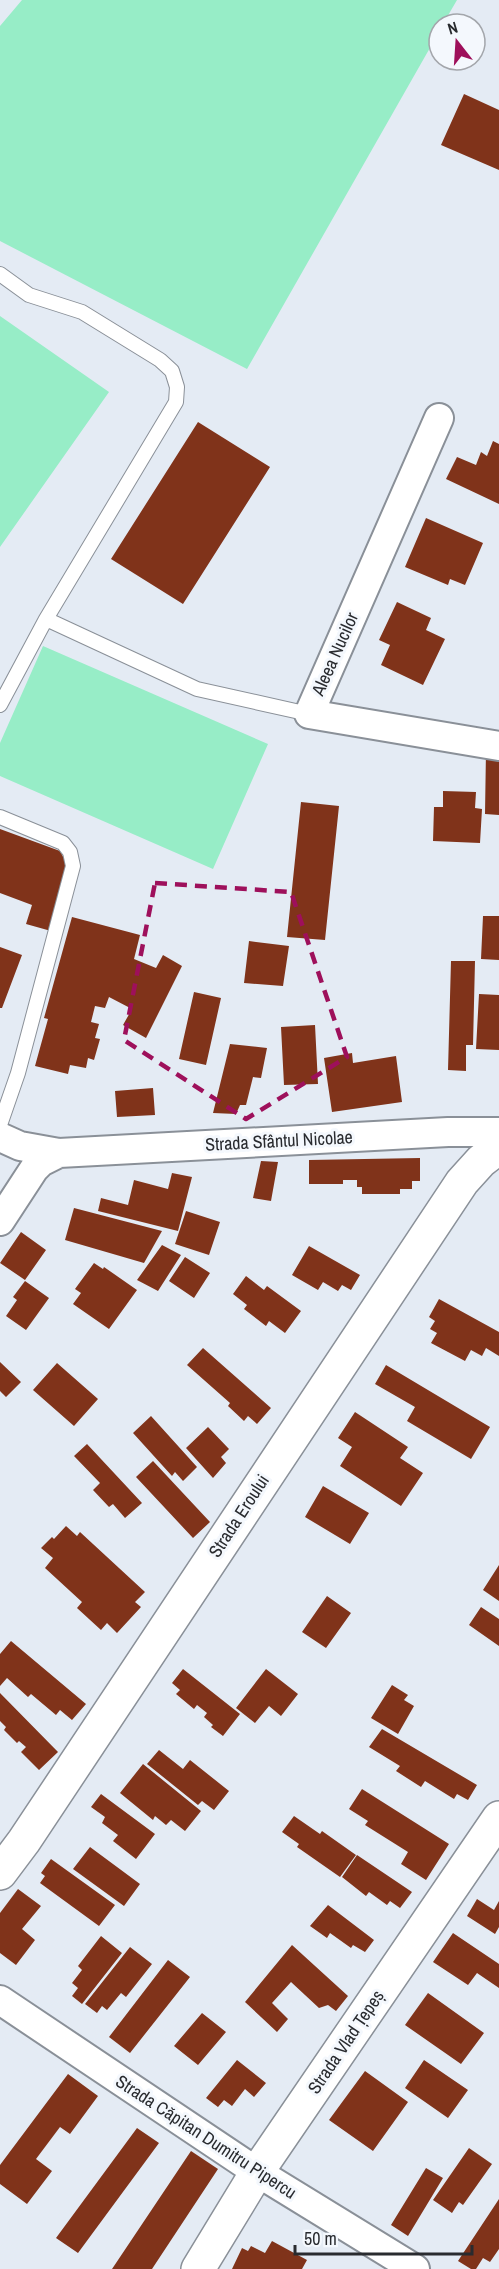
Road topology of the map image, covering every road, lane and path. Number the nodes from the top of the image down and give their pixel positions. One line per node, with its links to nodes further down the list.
1 (0, 274): 3 (lane)
2 (439, 418): 5 (street, Aleea Nucilor)
3 (46, 619): 4 (lane); 5 (lane)
4 (0, 705)
5 (309, 714): 6 (street, Aleea Nucilor)
6 (499, 746)
7 (0, 817): 8 (lane)
8 (0, 1125)
9 (499, 1132): 11 (street, Strada Sfântul Nicolae)
10 (0, 1137): 11 (street, Strada Sfântul Nicolae)
11 (59, 1153): 13 (street, Strada Sfântul Nicolae)
12 (490, 1154): 15 (main road, Strada Eroului)
13 (0, 1221)
14 (499, 1818): 17 (main road, Strada Vlad Țepeș)
15 (0, 1873)
16 (0, 2000): 17 (street, Strada Căpitan Dumitru Pipercu)
17 (257, 2172): 18 (main road, Strada Vlad Țepeș); 19 (street, Strada Căpitan Dumitru Pipercu)
18 (198, 2269)
19 (415, 2269)

